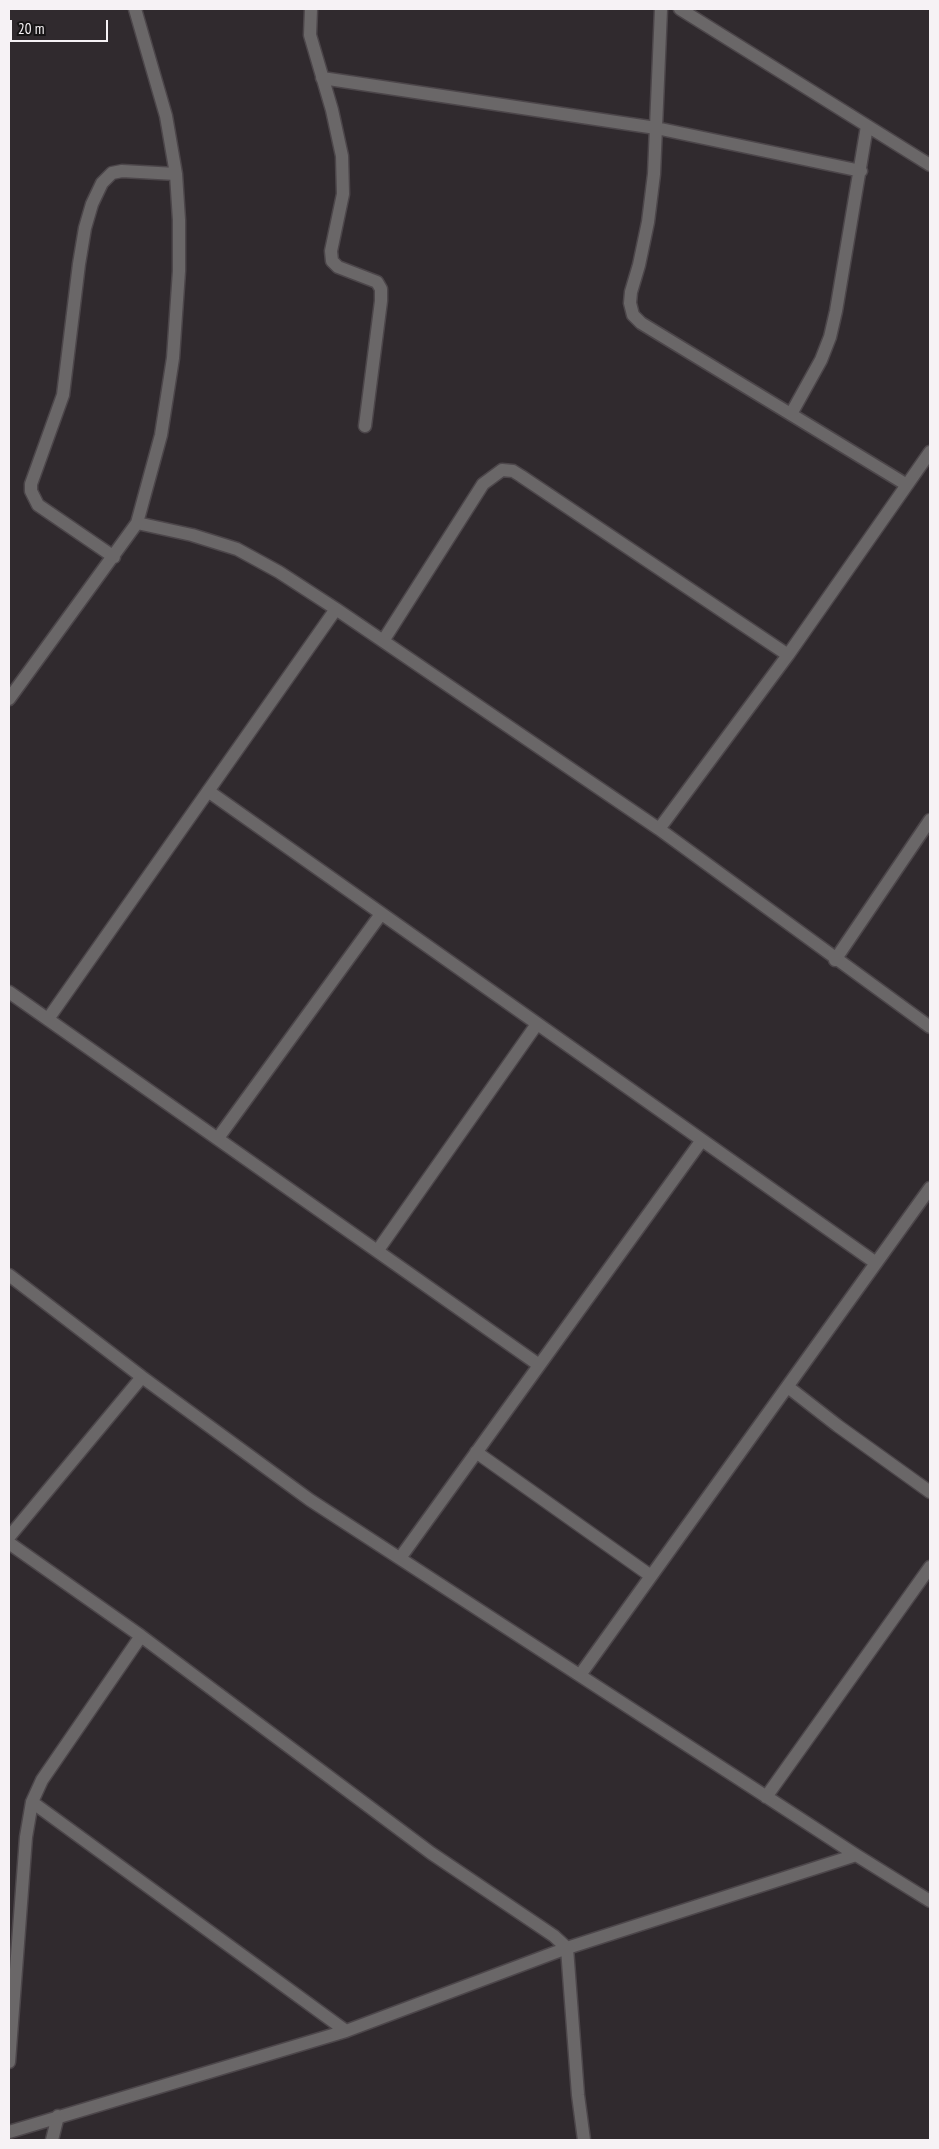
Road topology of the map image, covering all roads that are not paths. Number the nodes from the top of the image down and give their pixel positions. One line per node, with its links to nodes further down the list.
1 (135, 9): 10 (street)
2 (311, 9): 5 (street)
3 (661, 9): 7 (street)
4 (680, 9): 6 (street)
5 (322, 78): 7 (street); 12 (street)
6 (868, 126): 8 (street); 9 (street)
7 (656, 128): 9 (street); 11 (street)
8 (930, 165)
9 (861, 171): 11 (street)
10 (176, 174): 15 (street); 16 (street)
11 (791, 414): 14 (street)
12 (365, 426)
13 (930, 452): 14 (street)
14 (907, 485): 19 (street)
15 (137, 524): 16 (street); 17 (street)
16 (114, 557): 20 (street)
17 (336, 609): 18 (street); 21 (street)
18 (383, 641): 19 (street); 23 (street)
19 (788, 655): 23 (street)
20 (9, 698)
21 (208, 791): 24 (street); 27 (street)
22 (930, 820): 25 (street)
23 (659, 829): 25 (street)
24 (381, 914): 28 (street); 30 (street)
25 (835, 960): 29 (street)
26 (9, 992): 27 (street)
27 (48, 1019): 30 (street)
28 (537, 1024): 31 (street); 33 (street)
29 (930, 1028)
30 (218, 1138): 33 (street)
31 (702, 1140): 34 (street); 36 (street)
32 (930, 1188): 34 (street)
33 (378, 1250): 36 (street)
34 (876, 1263): 38 (street)
35 (9, 1275): 37 (street)
36 (539, 1366): 39 (street)
37 (142, 1377): 41 (street); 43 (street)
38 (788, 1387): 40 (street); 45 (street)
39 (476, 1452): 43 (street); 45 (street)
40 (930, 1492)
41 (9, 1537)
42 (9, 1543): 46 (street)
43 (400, 1558): 47 (street)
44 (930, 1567): 48 (street)
45 (651, 1576): 47 (street)
46 (141, 1636): 49 (street); 52 (street)
47 (580, 1676): 48 (street)
48 (766, 1797): 50 (street)
49 (32, 1802): 53 (street); 54 (street)
50 (856, 1855): 51 (street); 52 (street)
51 (930, 1901)
52 (566, 1948): 53 (street); 58 (street)
53 (346, 2031): 55 (street)
54 (9, 2062)
55 (58, 2116): 56 (street); 57 (street)
56 (9, 2132)
57 (52, 2140)
58 (584, 2140)

